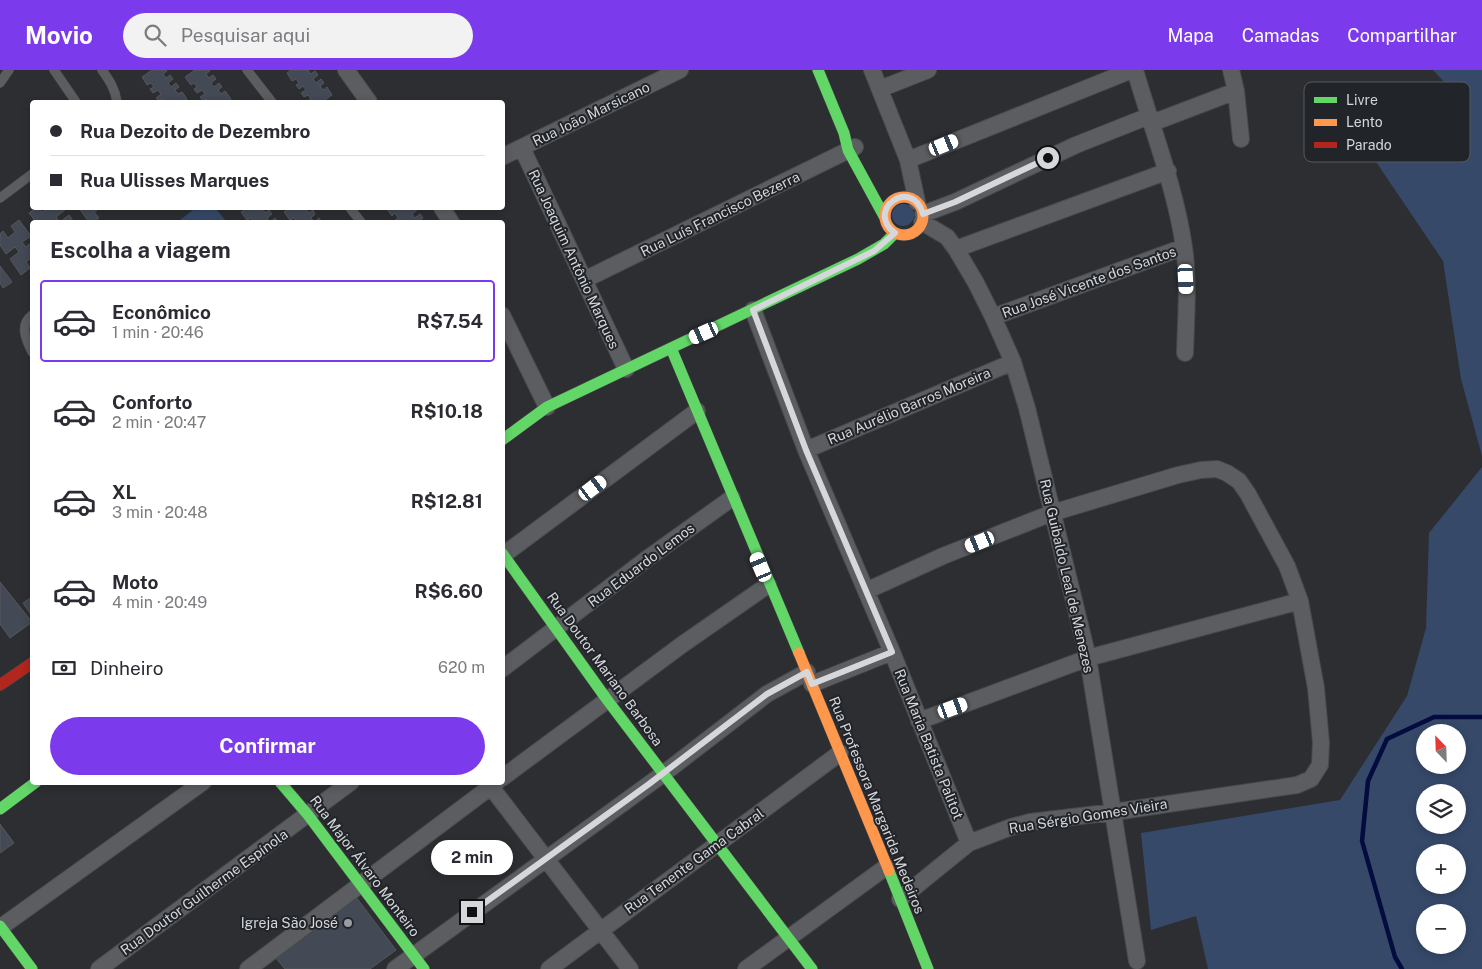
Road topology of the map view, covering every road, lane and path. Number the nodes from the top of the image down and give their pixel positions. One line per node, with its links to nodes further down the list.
1 (9, 70): 12 (lane)
2 (54, 70): 15 (lane)
3 (102, 70): 16 (lane)
4 (247, 70): 17 (lane)
5 (346, 70): 18 (street)
6 (680, 70): 21 (street, Rua João Marsicano)
7 (818, 70): 22 (main road)
8 (872, 70): 13 (street)
9 (928, 70): 13 (street)
10 (1231, 70): 14 (street)
11 (1129, 71): 19 (street); 24 (street)
12 (0, 83)
13 (880, 89): 24 (street)
14 (1236, 91): 19 (street); 20 (street)
15 (75, 100)
16 (117, 100)
17 (270, 100)
18 (368, 100)
19 (1150, 119): 25 (street); 30 (street)
20 (1241, 138)
21 (522, 148): 23 (street, Rua João Marsicano); 37 (street, Rua Joaquim Antônio Marques)
22 (852, 149): 26 (main road); 32 (main road); 37 (street, Rua Luís Francisco Bezerra)
23 (505, 156)
24 (908, 160): 30 (street)
25 (1168, 171): 35 (street); 36 (street)
26 (874, 175)
27 (30, 176): 29 (lane)
28 (889, 187): 30 (main road)
29 (0, 198)
30 (916, 209): 32 (main road); 34 (main road); 36 (street, Rua Guibaldo Leal de Menezes)
31 (352, 210): 33 (lane)
32 (884, 216): 34 (main road)
33 (359, 220)
34 (895, 233): 38 (main road)
35 (1184, 247): 39 (street, Rua José Vicente dos Santos); 44 (street)
36 (956, 248): 39 (street, Rua Guibaldo Leal de Menezes)
37 (584, 280): 46 (street, Rua Joaquim Antônio Marques)
38 (753, 310): 43 (main road); 50 (street, Rua Maria Batista Palitot)
39 (994, 316): 45 (street, Rua Guibaldo Leal de Menezes)
40 (30, 317): 42 (lane)
41 (505, 321): 47 (street)
42 (30, 348)
43 (671, 348): 46 (main road); 48 (main road, Rua Professora Margarida Medeiros)
44 (1185, 353)
45 (1013, 362): 50 (street, Rua Aurélio Barros Moreira); 52 (street, Rua Guibaldo Leal de Menezes)
46 (626, 369): 47 (main road)
47 (547, 407): 49 (main road)
48 (697, 411): 51 (main road, Rua Professora Margarida Medeiros); 53 (street)
49 (505, 438)
50 (806, 450): 56 (street, Rua Maria Batista Palitot)
51 (732, 498): 55 (main road, Rua Professora Margarida Medeiros); 58 (street, Rua Eduardo Lemos)
52 (1052, 513): 56 (street); 57 (street); 60 (street, Rua Guibaldo Leal de Menezes)
53 (505, 553)
54 (505, 557): 58 (main road, Rua Doutor Mariano Barbosa)
55 (768, 585): 63 (main road, Rua Professora Margarida Medeiros); 65 (street)
56 (866, 591): 59 (street, Rua Maria Batista Palitot)
57 (1300, 600): 60 (street); 77 (street, Rua Sérgio Gomes Vieira)
58 (556, 630): 62 (street, Rua Eduardo Lemos); 65 (main road, Rua Doutor Mariano Barbosa)
59 (892, 652): 63 (street); 66 (street, Rua Maria Batista Palitot)
60 (1088, 658): 66 (street); 77 (street, Rua Guibaldo Leal de Menezes)
61 (30, 664): 64 (main road)
62 (505, 668)
63 (809, 678): 67 (main road, Rua Professora Margarida Medeiros); 68 (street)
64 (0, 685)
65 (608, 701): 68 (main road, Rua Doutor Mariano Barbosa); 69 (street)
66 (919, 721): 79 (street, Rua Maria Batista Palitot)
67 (840, 753): 80 (street, Rua Tenente Gama Cabral); 82 (main road, Rua Professora Margarida Medeiros)
68 (663, 774): 80 (main road, Rua Doutor Mariano Barbosa); 81 (street)
69 (505, 777)
70 (32, 785): 76 (main road)
71 (199, 785): 85 (street)
72 (283, 785): 78 (main road, Rua Major Álvaro Monteiro)
73 (347, 785): 78 (street)
74 (494, 785): 83 (street)
75 (498, 785): 81 (street)
76 (0, 809)
77 (1114, 812): 79 (street, Rua Sérgio Gomes Vieira); 89 (street, Rua Guibaldo Leal de Menezes)
78 (308, 814): 83 (main road, Rua Major Álvaro Monteiro); 91 (street, Rua Doutor Guilherme Espínola)
79 (970, 843): 84 (street, Rua Sérgio Gomes Vieira)
80 (718, 845): 86 (street, Rua Tenente Gama Cabral); 87 (main road, Rua Doutor Mariano Barbosa)
81 (546, 859): 86 (street); 88 (street)
82 (886, 867): 84 (main road, Rua Professora Margarida Medeiros); 87 (street)
83 (361, 886): 88 (main road, Rua Major Álvaro Monteiro); 92 (street)
84 (900, 899): 99 (main road, Rua Professora Margarida Medeiros)
85 (0, 926): 90 (main road)
86 (601, 929): 95 (street, Rua Tenente Gama Cabral); 96 (street)
87 (789, 936): 97 (street); 98 (main road, Rua Doutor Mariano Barbosa)
88 (413, 954): 93 (street); 94 (main road, Rua Major Álvaro Monteiro)
89 (1137, 960)
90 (32, 969)
91 (99, 969)
92 (248, 969)
93 (395, 969)
94 (424, 969)
95 (549, 969)
96 (630, 969)
97 (746, 969)
98 (812, 969)
99 (928, 969)

